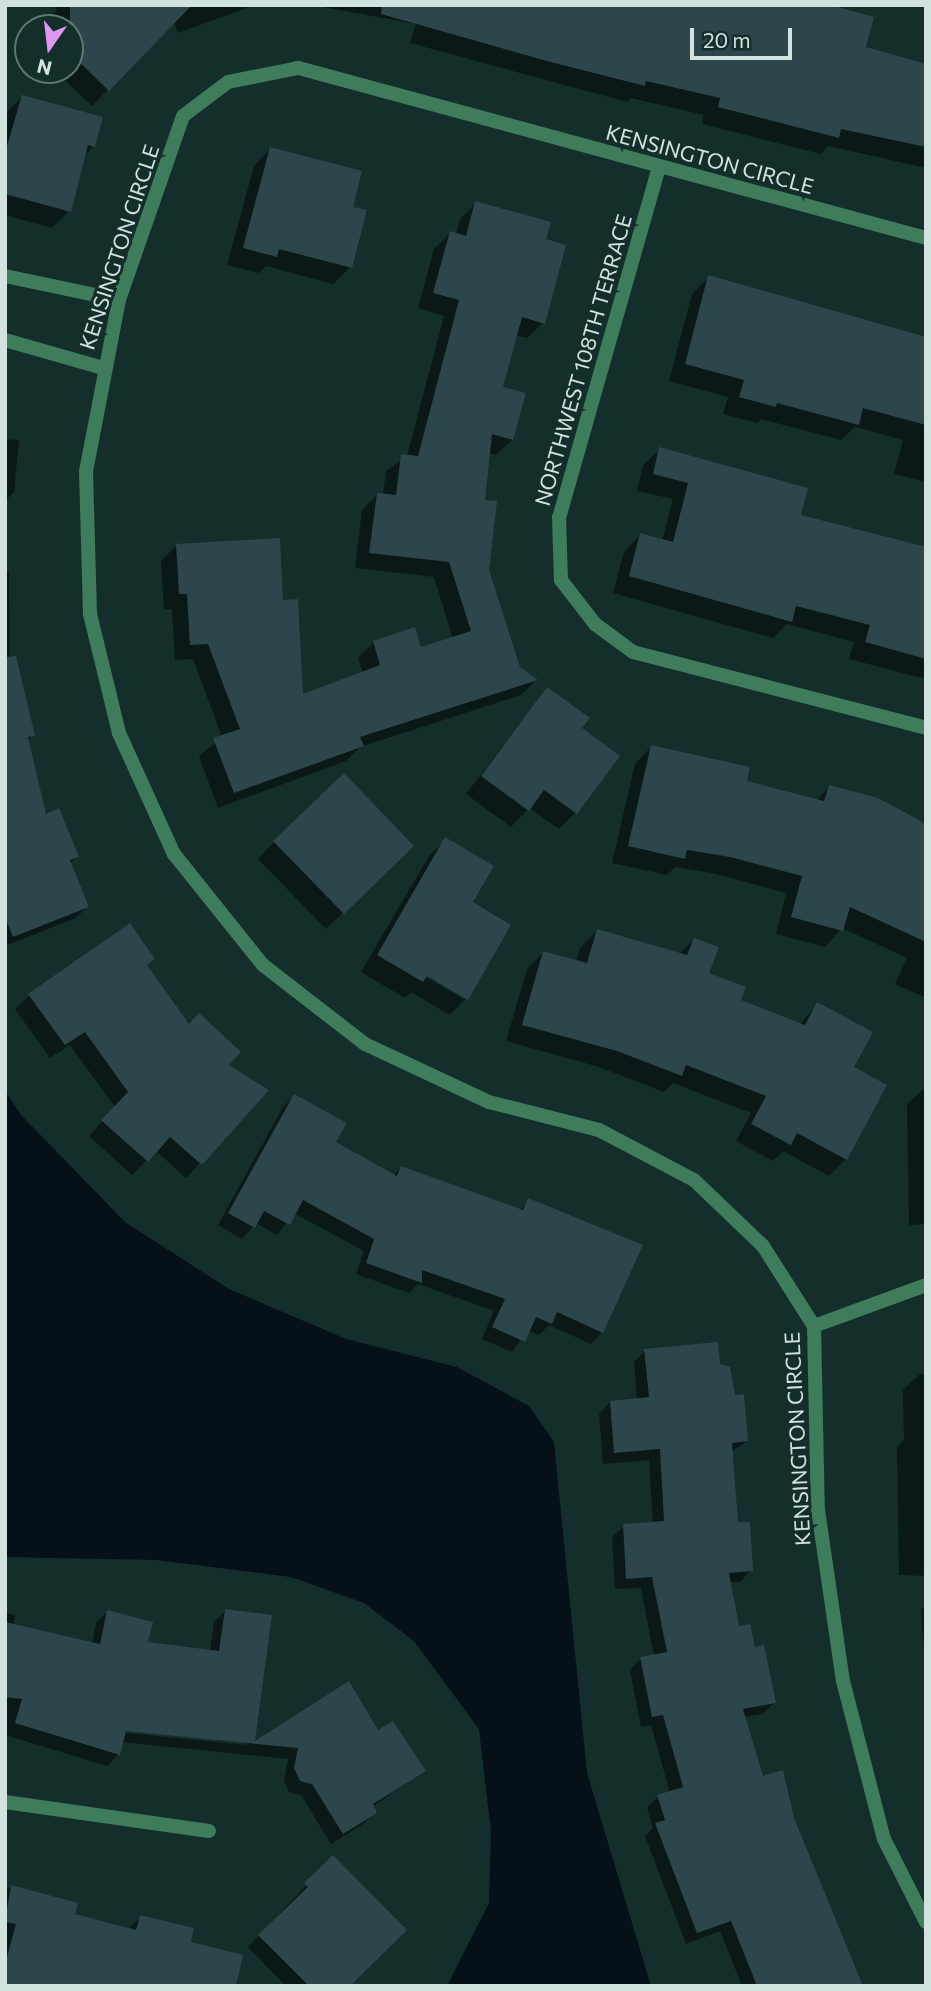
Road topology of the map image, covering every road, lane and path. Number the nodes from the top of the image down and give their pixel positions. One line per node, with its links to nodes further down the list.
1 (659, 167): 2 (street, KENSINGTON CIRCLE); 4 (street, KENSINGTON CIRCLE); 7 (street, NORTHWEST 108TH TERRACE)
2 (926, 238)
3 (5, 275): 4 (street)
4 (119, 300): 6 (street, KENSINGTON CIRCLE)
5 (5, 340): 6 (street)
6 (103, 368): 9 (street, KENSINGTON CIRCLE)
7 (926, 728)
8 (926, 1285): 9 (street)
9 (814, 1326): 12 (street, KENSINGTON CIRCLE)
10 (5, 1802): 11 (street)
11 (209, 1831)
12 (926, 1922)

